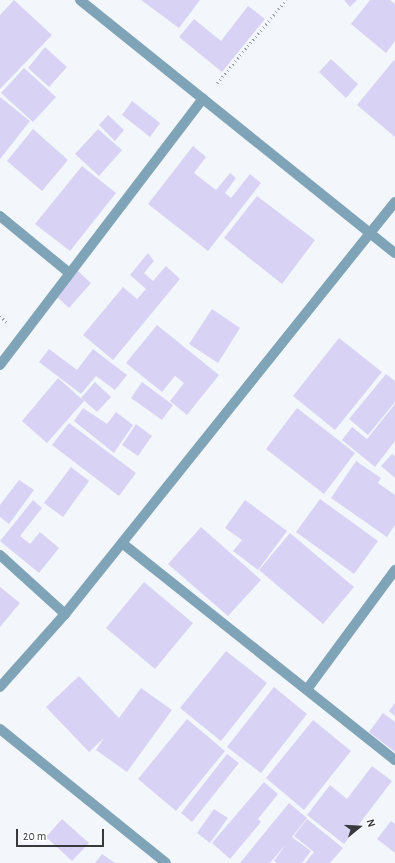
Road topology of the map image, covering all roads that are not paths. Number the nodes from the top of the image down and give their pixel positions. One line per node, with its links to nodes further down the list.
1 (80, 0): 2 (street)
2 (203, 99): 5 (street); 7 (street)
3 (395, 202): 5 (street)
4 (0, 216): 7 (street)
5 (369, 233): 6 (street); 9 (street)
6 (395, 253)
7 (68, 272): 8 (street)
8 (0, 364)
9 (122, 543): 12 (street); 14 (street)
10 (0, 555): 12 (street)
11 (395, 570): 14 (street)
12 (65, 614): 13 (street)
13 (0, 687)
14 (308, 688): 16 (street)
15 (0, 729): 17 (street)
16 (395, 760)
17 (166, 863)

